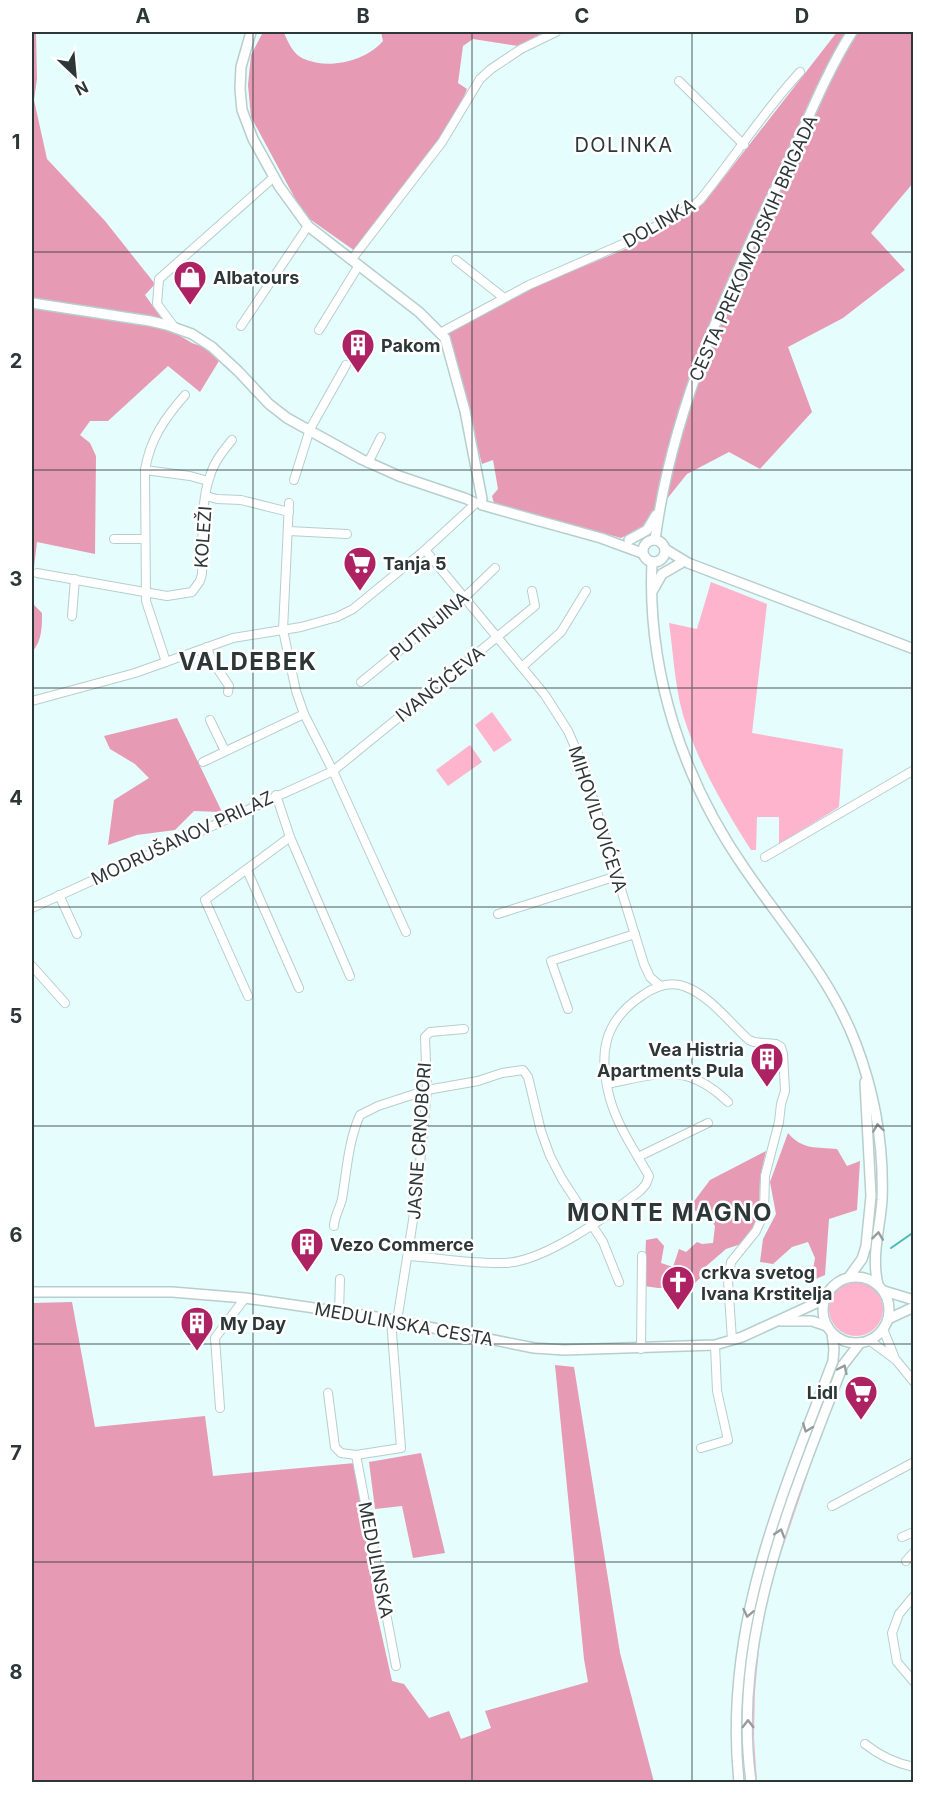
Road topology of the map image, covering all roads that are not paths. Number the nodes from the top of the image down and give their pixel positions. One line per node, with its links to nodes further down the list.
1 (251, 32): 7 (main road)
2 (556, 32): 10 (street)
3 (852, 32): 29 (main road, CESTA PREKOMORSKIH BRIGADA)
4 (800, 72): 6 (street, DOLINKA)
5 (679, 81): 6 (street)
6 (744, 145): 11 (street, DOLINKA)
7 (274, 177): 8 (main road); 14 (street)
8 (308, 226): 10 (main road); 13 (street)
9 (456, 260): 11 (street)
10 (356, 262): 15 (street); 16 (main road)
11 (504, 298): 16 (street, DOLINKA)
12 (32, 303): 14 (main road)
13 (241, 326)
14 (176, 328): 19 (main road)
15 (319, 330)
16 (440, 333): 27 (main road)
17 (346, 365): 19 (street)
18 (185, 395): 23 (street)
19 (310, 429): 22 (main road); 24 (street)
20 (381, 437): 22 (street)
21 (232, 440): 25 (street, KOLEŽI)
22 (368, 463): 27 (main road)
23 (145, 470): 25 (street); 35 (street)
24 (294, 480)
25 (208, 481): 26 (street, KOLEŽI)
26 (206, 496): 30 (street); 47 (street, KOLEŽI)
27 (478, 502): 33 (main road); 39 (street)
28 (289, 503): 30 (street)
29 (659, 507): 36 (main road); 37 (main road, CESTA PREKOMORSKIH BRIGADA)
30 (289, 512): 31 (street)
31 (289, 531): 32 (street); 51 (street)
32 (347, 534)
33 (602, 537): 36 (main road); 37 (main road)
34 (114, 539): 35 (street)
35 (145, 539): 47 (street)
36 (629, 540): 37 (main road)
37 (648, 546): 38 (main road); 40 (main road)
38 (665, 549): 40 (main road); 41 (main road)
39 (425, 550): 48 (street, MIHOVILOVIĆEVA); 51 (street)
40 (656, 561): 41 (main road); 49 (main road)
41 (684, 563): 49 (main road); 54 (main road)
42 (495, 568): 48 (street, PUTINJINA)
43 (37, 573): 44 (street)
44 (75, 579): 47 (street); 50 (street)
45 (532, 591): 52 (street, IVANČIĆEVA)
46 (586, 591): 56 (street)
47 (145, 592): 55 (street)
48 (464, 598): 52 (street, MIHOVILOVIĆEVA); 57 (street, PUTINJINA)
49 (651, 598): 85 (main road)
50 (72, 616)
51 (283, 630): 53 (street); 60 (street)
52 (496, 638): 56 (street, MIHOVILOVIĆEVA); 65 (street, IVANČIĆEVA)
53 (207, 647): 55 (street); 58 (street)
54 (914, 649)
55 (166, 662): 59 (street)
56 (522, 667): 70 (street, MIHOVILOVIĆEVA)
57 (361, 682)
58 (228, 692)
59 (32, 701)
60 (304, 714): 62 (street); 65 (street)
61 (210, 720): 62 (street)
62 (225, 751): 63 (street)
63 (203, 762)
64 (914, 770): 68 (street)
65 (333, 771): 66 (street, MODRUŠANOV PRILAZ); 74 (street)
66 (276, 795): 67 (street); 71 (street, MODRUŠANOV PRILAZ)
67 (290, 837): 69 (street); 78 (street)
68 (765, 857)
69 (247, 870): 80 (street); 81 (street)
70 (617, 876): 73 (street); 76 (street, MIHOVILOVIĆEVA)
71 (59, 895): 72 (street, MODRUŠANOV PRILAZ); 75 (street)
72 (32, 908)
73 (498, 914)
74 (406, 932)
75 (77, 934)
76 (635, 934): 79 (street, MIHOVILOVIĆEVA); 83 (street)
77 (32, 966): 82 (street)
78 (350, 976)
79 (660, 986): 86 (street); 109 (street)
80 (298, 988)
81 (248, 996)
82 (65, 1003)
83 (568, 1009)
84 (464, 1029): 87 (street, JASNE CRNOBORI)
85 (865, 1068): 95 (main road); 98 (main road, one-way to 85)
86 (607, 1084): 88 (street); 90 (street)
87 (427, 1090): 91 (street); 92 (street); 93 (street, JASNE CRNOBORI)
88 (728, 1102)
89 (708, 1123): 90 (street)
90 (638, 1157): 91 (street)
91 (591, 1225): 93 (street); 97 (street)
92 (334, 1226)
93 (409, 1256): 105 (street, JASNE CRNOBORI)
94 (642, 1256): 112 (street)
95 (849, 1277): 98 (main road); 101 (main road)
96 (340, 1279): 104 (street)
97 (619, 1282)
98 (881, 1288): 102 (main road); 107 (main road)
99 (32, 1292): 100 (main road, MEDULINSKA CESTA)
100 (245, 1298): 104 (main road, MEDULINSKA CESTA); 116 (street)
101 (825, 1299): 106 (main road); 108 (main road)
102 (914, 1300)
103 (914, 1307): 107 (main road)
104 (339, 1312): 105 (main road, MEDULINSKA CESTA)
105 (394, 1321): 112 (main road, MEDULINSKA CESTA); 118 (street)
106 (773, 1322): 108 (main road); 109 (main road, MEDULINSKA CESTA)
107 (886, 1324): 110 (main road); 113 (street)
108 (830, 1329): 110 (main road); 130 (main road, one-way to 130)
109 (732, 1341): 111 (main road, MEDULINSKA CESTA)
110 (864, 1341): 113 (street); 131 (main road, one-way to 110)
111 (715, 1345): 112 (main road, MEDULINSKA CESTA); 117 (street)
112 (641, 1349)
113 (896, 1360): 114 (street)
114 (914, 1382)
115 (328, 1393): 118 (street)
116 (220, 1408)
117 (701, 1448)
118 (356, 1455): 126 (street, MEDULINSKA)
119 (914, 1462): 120 (street)
120 (832, 1506)
121 (914, 1532): 122 (street)
122 (902, 1538)
123 (914, 1552): 124 (street)
124 (906, 1561)
125 (914, 1596): 127 (street)
126 (396, 1666)
127 (914, 1682)
128 (865, 1744): 129 (street)
129 (914, 1767)
130 (739, 1782)
131 (751, 1782)

